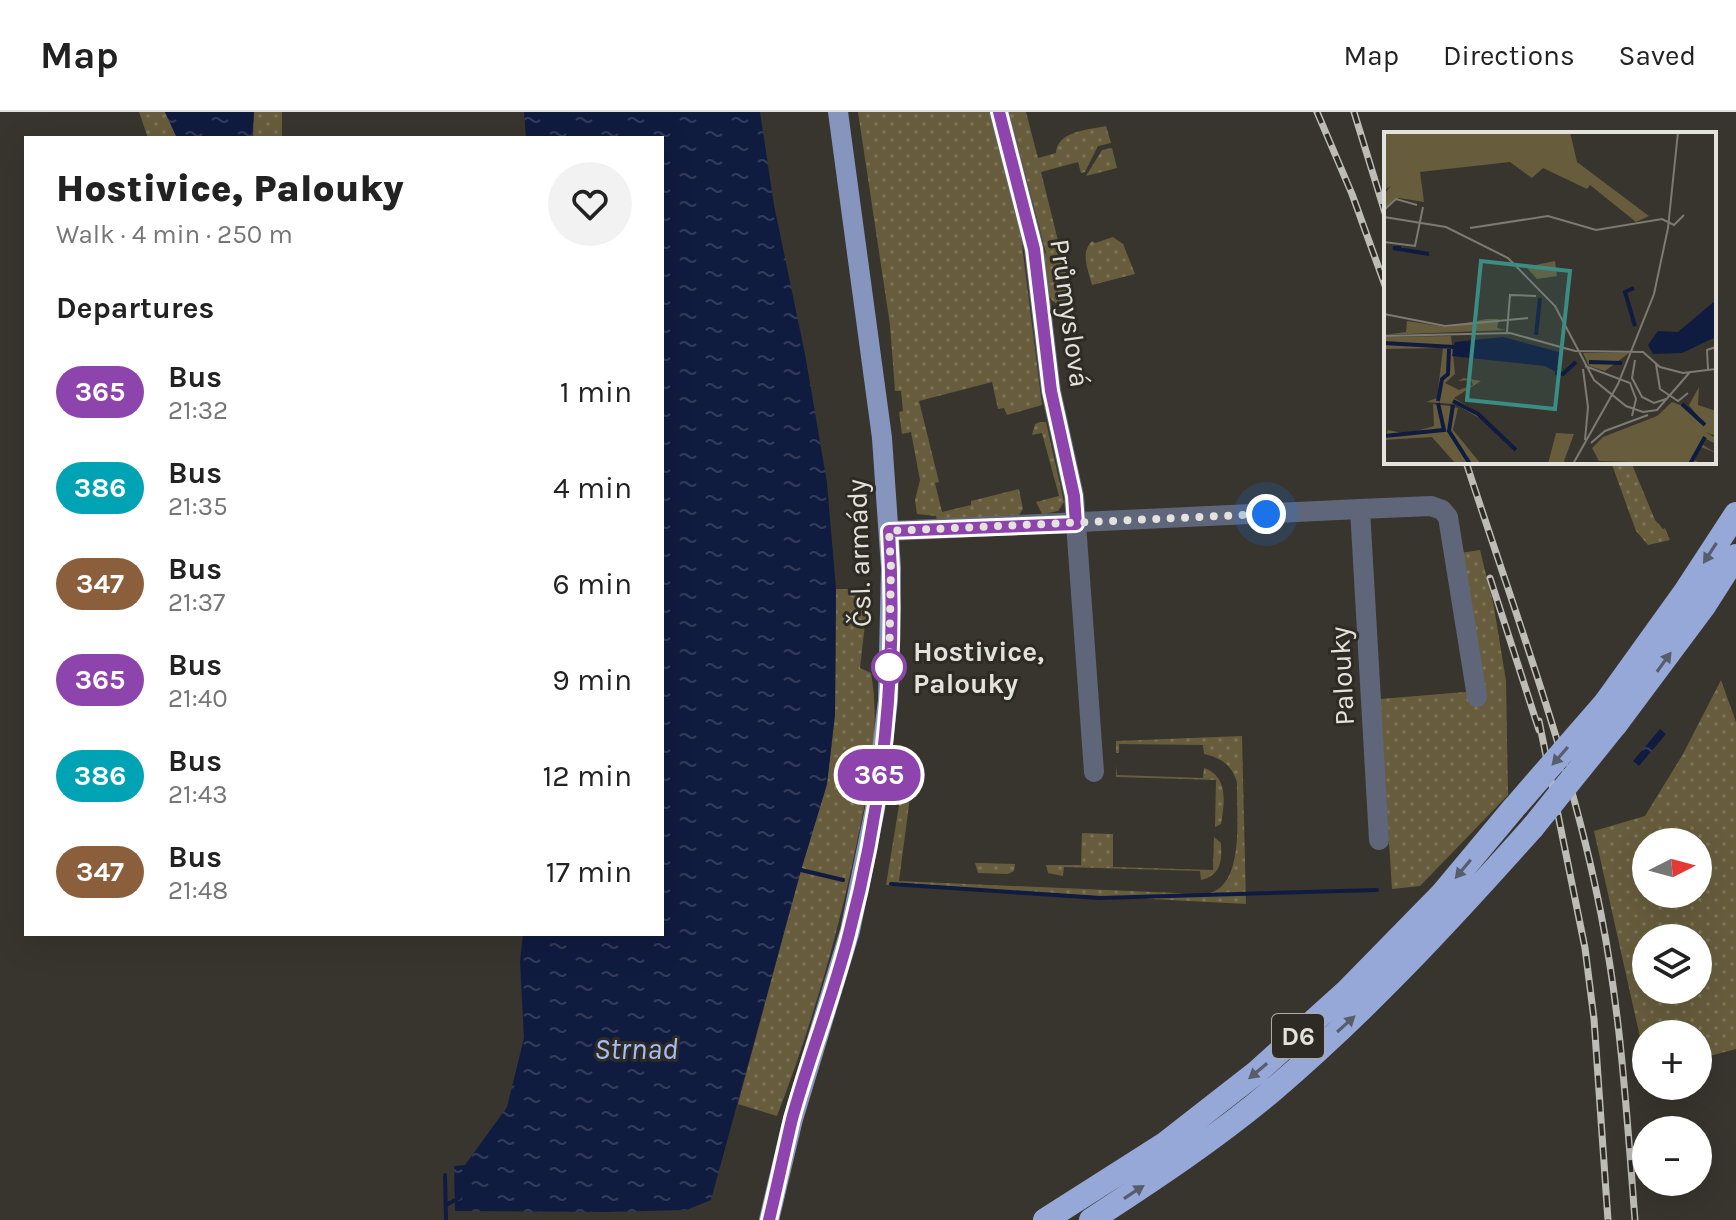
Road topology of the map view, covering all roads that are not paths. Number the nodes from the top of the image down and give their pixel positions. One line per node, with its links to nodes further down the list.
1 (838, 112): 6 (main road, Čsl. armády)
2 (999, 112): 5 (street, Průmyslová)
3 (1360, 509): 5 (street); 8 (street); 11 (street, Palouky)
4 (1736, 514): 9 (highway, D6, one-way to 9)
5 (1076, 524): 6 (street); 10 (street)
6 (889, 531): 12 (main road, Čsl. armády)
7 (1736, 556): 9 (highway, D6, one-way to 7)
8 (1477, 697)
9 (1611, 713): 13 (highway, D6, one-way to 13, bridge); 14 (highway, D6, one-way to 9, bridge)
10 (1094, 772)
11 (1379, 840)
12 (769, 1220)
13 (1045, 1220)
14 (1091, 1220)

